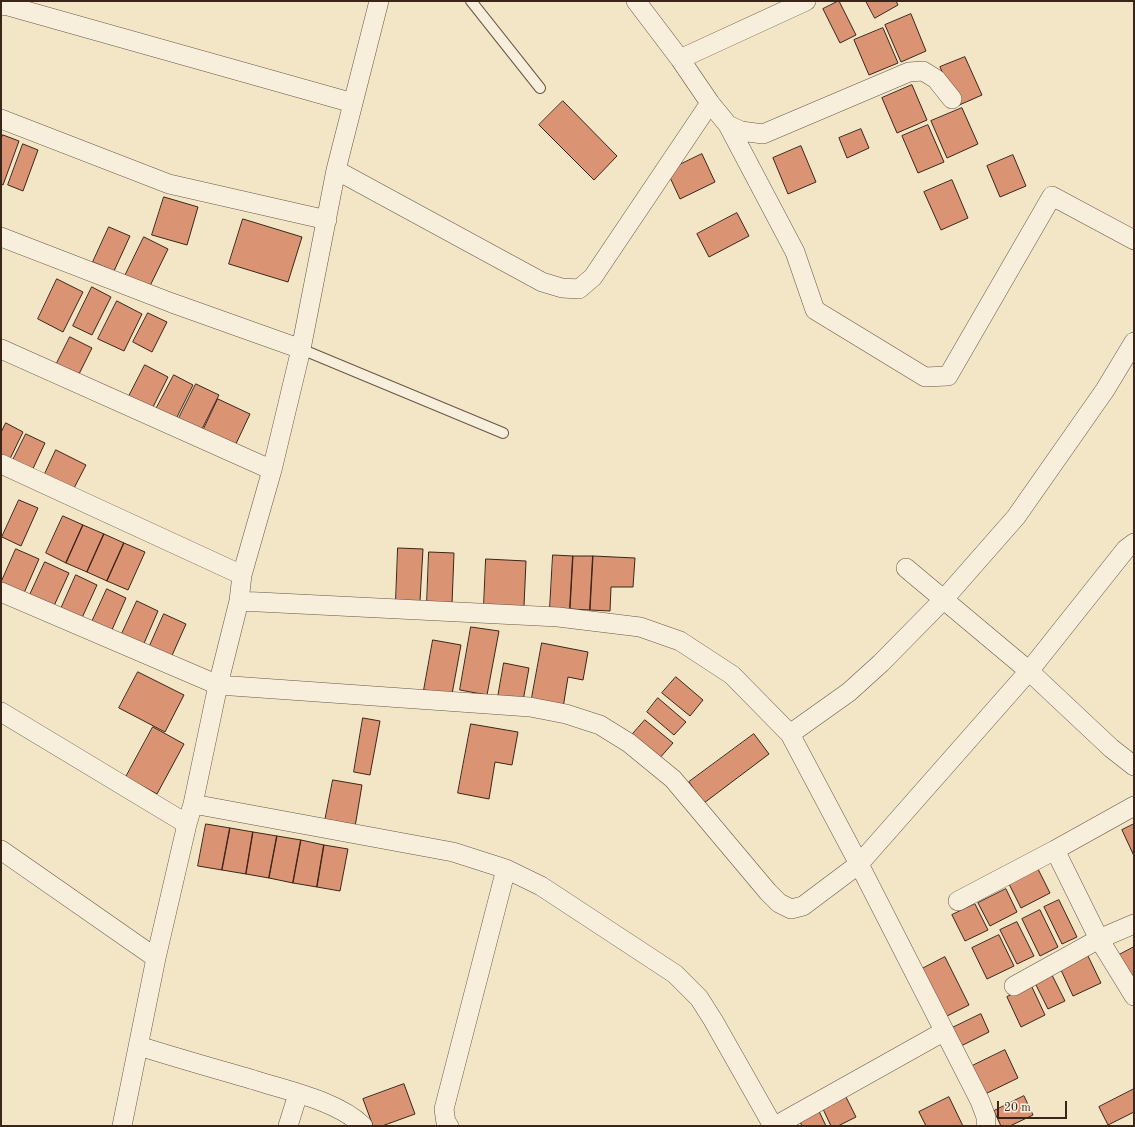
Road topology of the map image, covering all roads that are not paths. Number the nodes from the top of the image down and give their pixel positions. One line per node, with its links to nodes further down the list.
1 (379, 1): 9 (street)
2 (471, 1): 7 (lane)
3 (636, 1): 6 (street)
4 (806, 1): 6 (street)
5 (1, 6): 9 (street)
6 (680, 59): 10 (street)
7 (540, 88)
8 (952, 99): 12 (street)
9 (353, 102): 13 (street)
10 (710, 103): 12 (street); 13 (street)
11 (1, 119): 14 (street)
12 (728, 125): 16 (street)
13 (336, 170): 14 (street)
14 (327, 220): 19 (street)
15 (1, 237): 19 (street)
16 (1134, 240)
17 (1134, 342): 27 (street)
18 (1, 349): 22 (street)
19 (301, 349): 20 (lane); 22 (street)
20 (503, 433)
21 (1, 464): 25 (street)
22 (272, 470): 25 (street)
23 (1134, 543): 29 (street)
24 (906, 568): 27 (street)
25 (242, 575): 28 (street)
26 (1, 592): 30 (street)
27 (944, 600): 29 (street); 32 (street)
28 (239, 602): 30 (street); 32 (street)
29 (1029, 671): 33 (street); 39 (street)
30 (218, 685): 34 (street); 39 (street)
31 (1, 712): 36 (street)
32 (790, 734): 39 (street)
33 (1134, 766)
34 (193, 804): 36 (street); 40 (street)
35 (1134, 806): 38 (street)
36 (187, 824): 44 (street)
37 (1, 850): 44 (street)
38 (1055, 850): 41 (street); 43 (street)
39 (859, 864): 47 (street)
40 (506, 869): 53 (street); 54 (street)
41 (958, 901)
42 (1134, 924): 43 (street)
43 (1099, 939): 45 (street); 46 (street)
44 (156, 958): 48 (street)
45 (1014, 986)
46 (1134, 996)
47 (943, 1032): 54 (street); 55 (street)
48 (139, 1046): 49 (street); 50 (street)
49 (298, 1094): 51 (street); 52 (street)
50 (122, 1126)
51 (288, 1126)
52 (363, 1126)
53 (448, 1126)
54 (774, 1126)
55 (986, 1126)

